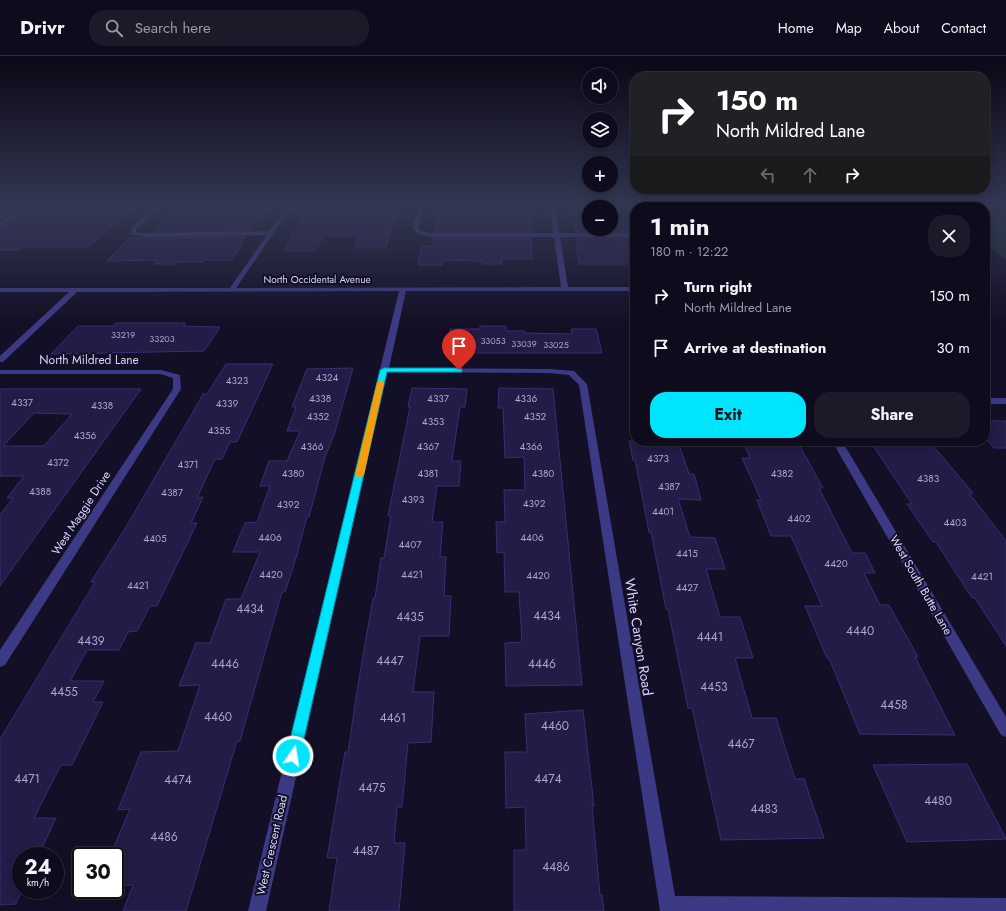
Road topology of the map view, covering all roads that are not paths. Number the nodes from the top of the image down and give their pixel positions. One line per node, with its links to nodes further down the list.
1 (262, 246): 3 (street)
2 (558, 246): 5 (street)
3 (232, 289): 4 (street, North Occidental Avenue); 8 (street, North Occidental Avenue)
4 (403, 289): 5 (street, North Occidental Avenue); 10 (street, West Crescent Road)
5 (565, 289): 6 (street, North Occidental Avenue)
6 (630, 289)
7 (0, 290): 8 (street, North Occidental Avenue)
8 (75, 290): 9 (street)
9 (0, 360)
10 (384, 370): 19 (street, White Canyon Road); 20 (street, West Crescent Road)
11 (0, 372): 12 (street, North Mildred Lane)
12 (177, 377): 16 (street, West Maggie Drive)
13 (990, 401): 14 (street)
14 (1006, 401)
15 (840, 446): 17 (street, West South Butte Lane)
16 (0, 661)
17 (1006, 730)
18 (1006, 907): 19 (street)
19 (668, 908)
20 (257, 911)

